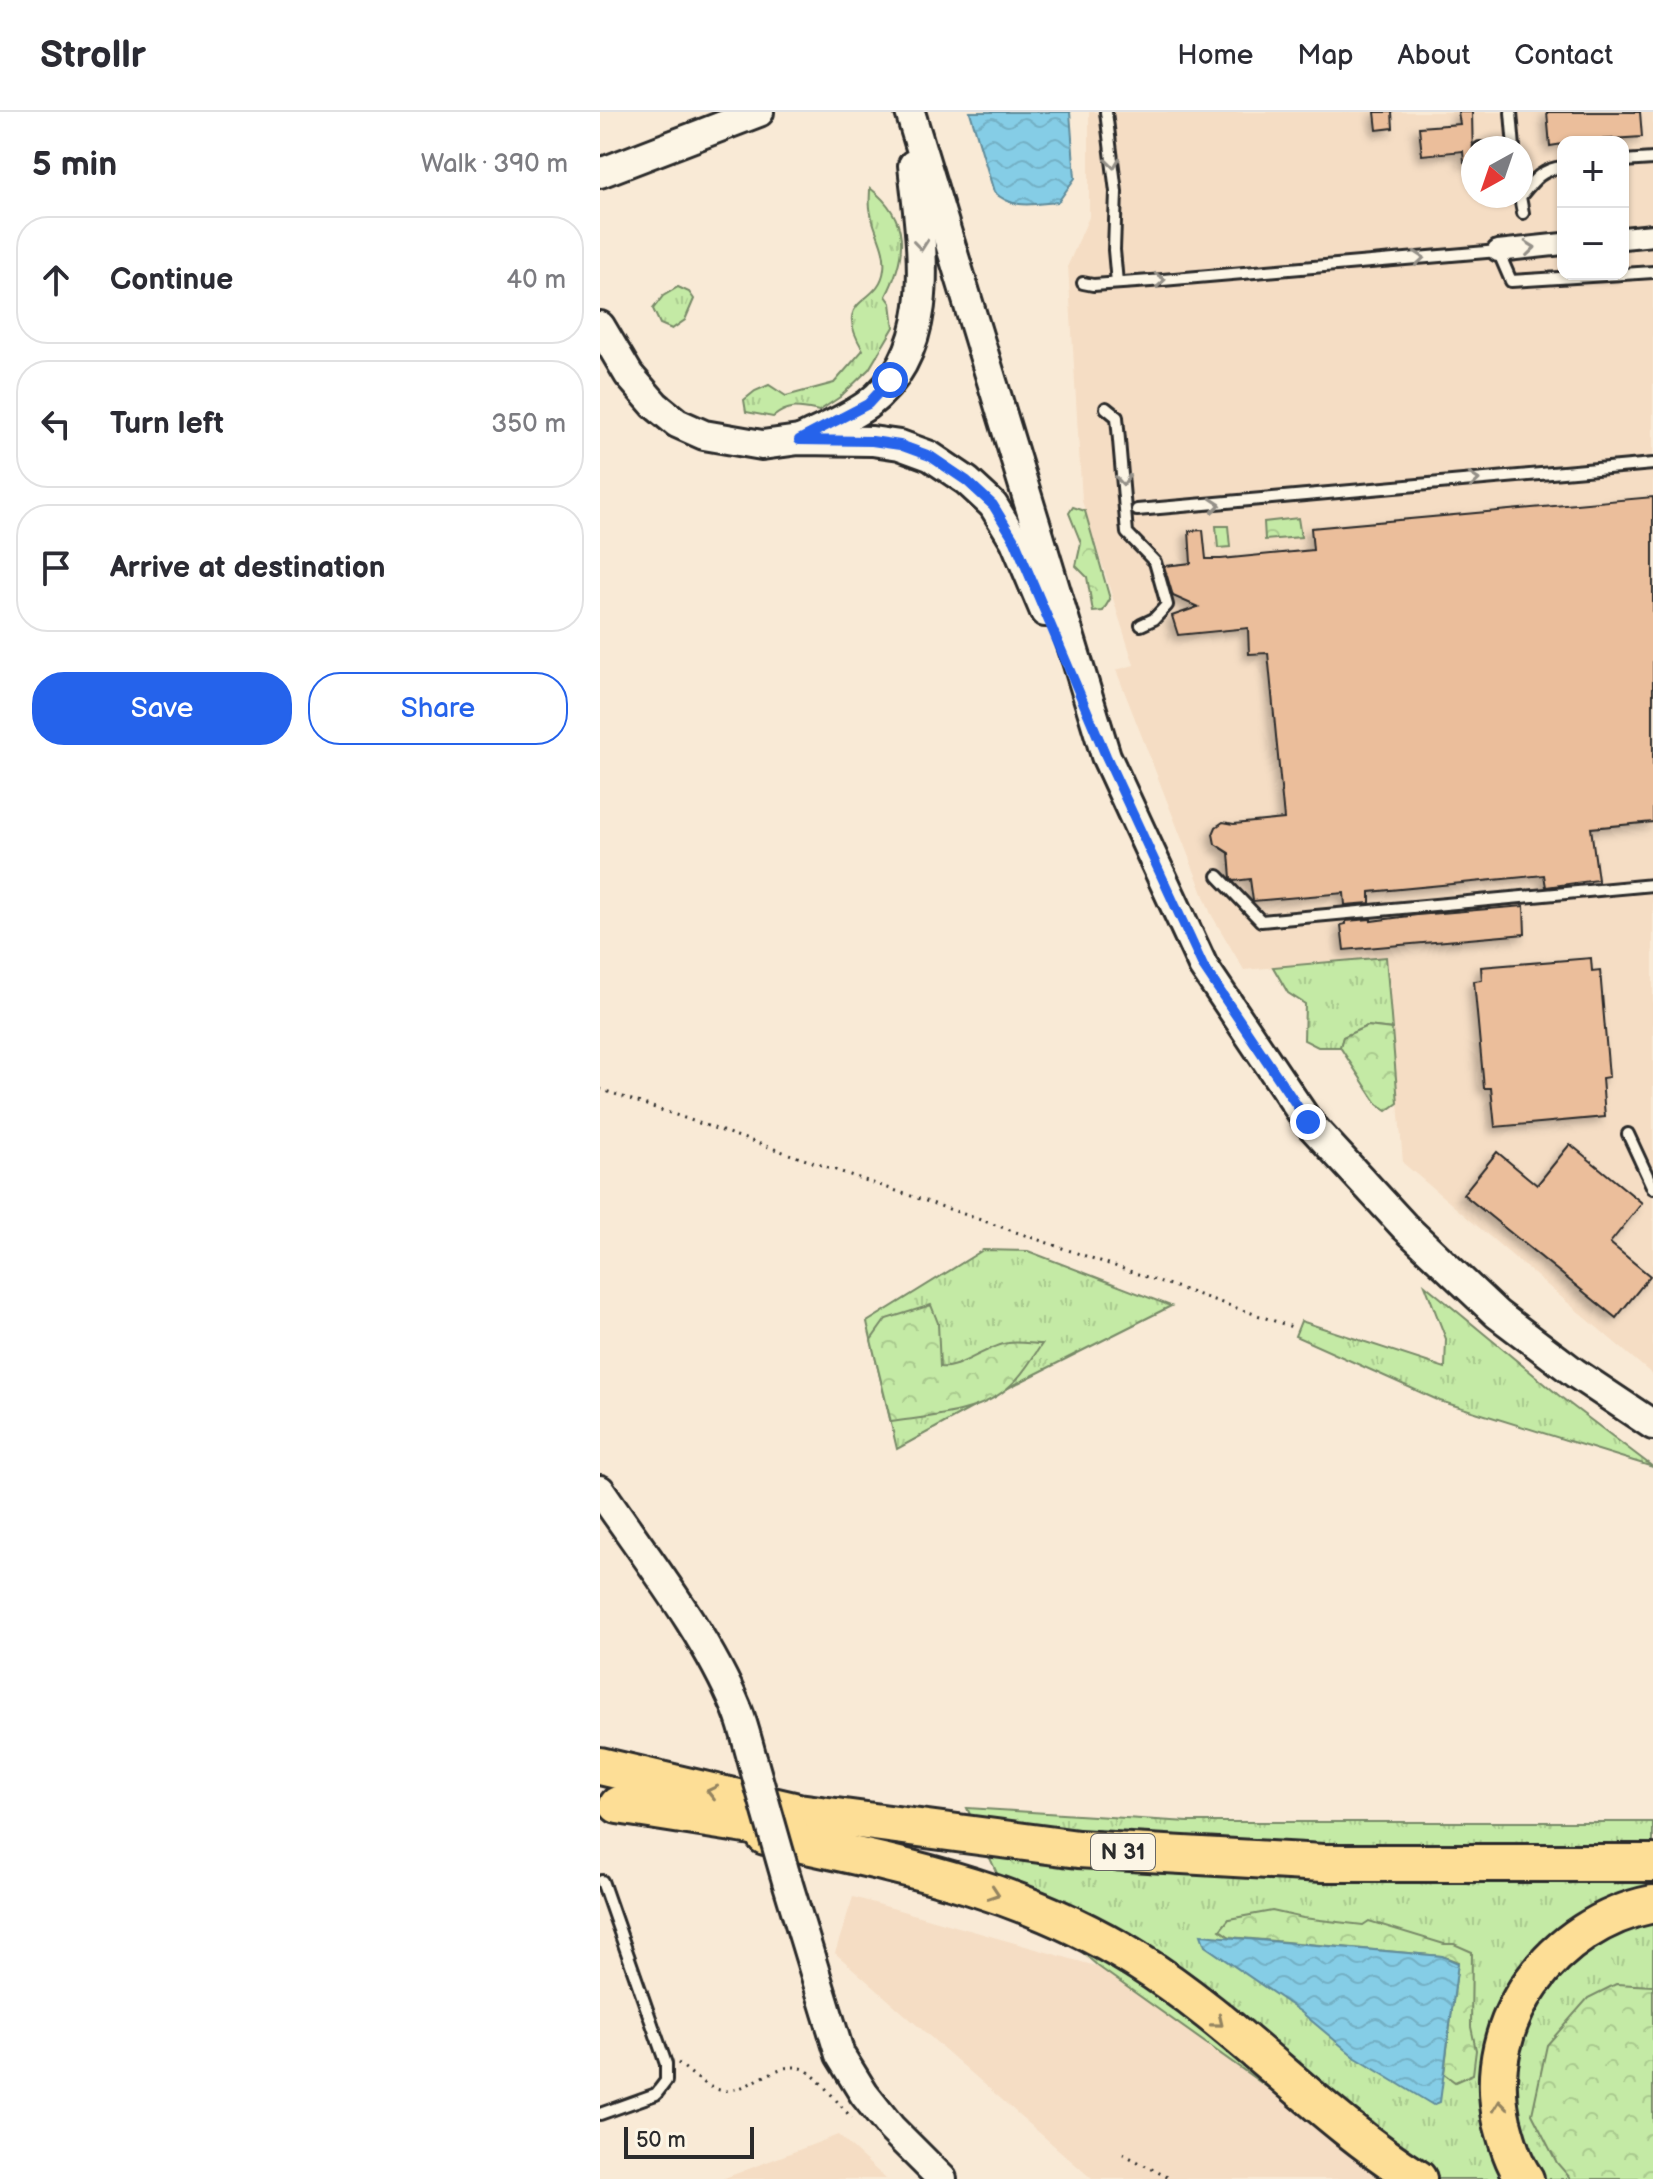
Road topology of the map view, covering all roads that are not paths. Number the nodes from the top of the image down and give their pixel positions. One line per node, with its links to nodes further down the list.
1 (759, 112): 9 (main road)
2 (909, 112): 22 (main road, one-way to 22); 26 (main road)
3 (1106, 112): 19 (lane, one-way to 19)
4 (1511, 112): 5 (lane)
5 (1513, 136)
6 (1653, 159): 7 (lane)
7 (1629, 161)
8 (1557, 167): 10 (lane)
9 (600, 173)
10 (1523, 213)
11 (1653, 235): 12 (street)
12 (1629, 237)
13 (1557, 245): 14 (street, one-way to 13)
14 (1498, 251): 17 (lane); 19 (lane, one-way to 14)
15 (1653, 272): 16 (lane)
16 (1629, 274)
17 (1557, 278)
18 (1083, 283): 19 (lane)
19 (1117, 283)
20 (600, 326): 22 (main road)
21 (1106, 408): 25 (lane, one-way to 25)
22 (799, 440): 26 (main road)
23 (1653, 464): 24 (lane, one-way to 23)
24 (1137, 510)
25 (1141, 625)
26 (1106, 756): 31 (main road)
27 (1218, 876): 28 (lane)
28 (1653, 885)
29 (1628, 1134): 30 (lane)
30 (1653, 1188)
31 (1653, 1425)
32 (600, 1490): 40 (main road, bridge)
33 (600, 1766): 35 (highway, N 31, one-way to 33)
34 (609, 1802): 37 (highway, N 31); 41 (highway, one-way to 41)
35 (1653, 1863)
36 (601, 1881): 39 (lane)
37 (1653, 1884)
38 (1653, 1904): 42 (highway, one-way to 38)
39 (600, 2114)
40 (942, 2179)
41 (1418, 2179)
42 (1525, 2179)

